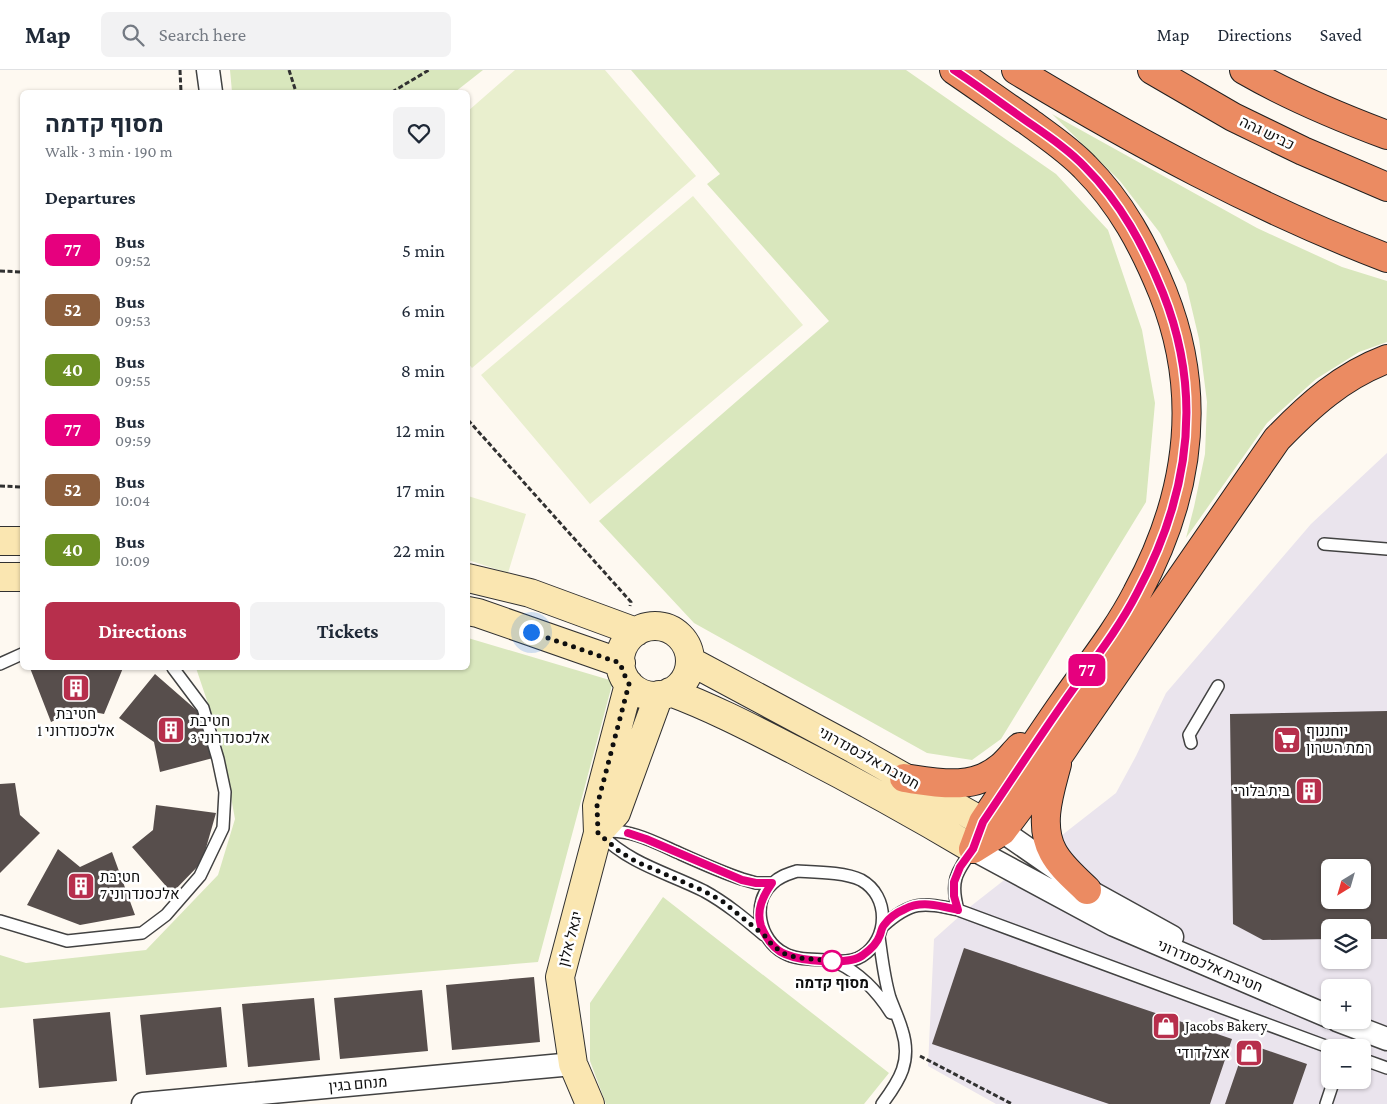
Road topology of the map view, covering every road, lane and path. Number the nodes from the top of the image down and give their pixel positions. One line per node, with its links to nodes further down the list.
1 (180, 70): 9 (path)
2 (208, 70): 10 (street)
3 (289, 70): 11 (path)
4 (429, 70): 12 (path)
5 (954, 70): 39 (highway)
6 (1016, 70): 15 (highway)
7 (1152, 70): 14 (highway, כביש גהה)
8 (1244, 70): 13 (highway)
9 (181, 90)
10 (211, 90)
11 (295, 90)
12 (395, 90)
13 (1387, 136)
14 (1387, 187)
15 (1387, 258)
16 (0, 271): 17 (path)
17 (20, 272)
18 (1387, 359): 41 (highway)
19 (470, 422): 29 (path)
20 (0, 486): 21 (path)
21 (20, 487)
22 (0, 541): 23 (street)
23 (20, 541)
24 (1324, 544): 25 (lane)
25 (1387, 549)
26 (0, 577): 27 (street)
27 (20, 577)
28 (470, 578): 31 (street)
29 (631, 602)
30 (470, 611): 36 (street)
31 (636, 632): 33 (street); 36 (street)
32 (20, 655): 34 (lane)
33 (690, 661): 38 (street); 42 (street, חטיבת אלכסנדרוני)
34 (0, 664)
35 (174, 670): 49 (lane)
36 (625, 673): 38 (street); 44 (street, יגאל אלון)
37 (1218, 686): 40 (lane)
38 (665, 694): 44 (street, יגאל אלון); 45 (street, חטיבת אלכסנדרוני)
39 (1063, 703): 42 (highway); 43 (highway)
40 (1192, 743)
41 (1059, 755): 43 (highway); 47 (highway)
42 (904, 778): 43 (street, חטיבת אלכסנדרוני)
43 (993, 826): 45 (highway); 47 (street, חטיבת אלכסנדרוני)
44 (598, 833): 46 (lane); 51 (lane); 62 (street, יגאל אלון)
45 (973, 849): 48 (lane); 54 (street, חטיבת אלכסנדרוני)
46 (772, 883): 50 (lane); 51 (lane)
47 (1087, 890): 54 (street, חטיבת אלכסנדרוני)
48 (958, 910): 50 (lane); 59 (lane)
49 (0, 921)
50 (883, 926): 52 (lane)
51 (765, 936): 53 (lane)
52 (879, 937): 53 (lane); 57 (lane)
53 (836, 961): 57 (lane)
54 (1268, 992): 55 (street)
55 (1321, 1013)
56 (1361, 1029): 58 (street)
57 (902, 1031): 60 (lane)
58 (1387, 1039)
59 (1321, 1044)
60 (906, 1049): 67 (lane); 68 (path)
61 (1371, 1062): 63 (lane)
62 (573, 1064): 65 (street, מנחם בגין); 66 (street, יגאל אלון)
63 (1387, 1068)
64 (1331, 1089): 69 (lane)
65 (143, 1104)
66 (590, 1104)
67 (882, 1104)
68 (1012, 1104)
69 (1326, 1104)

